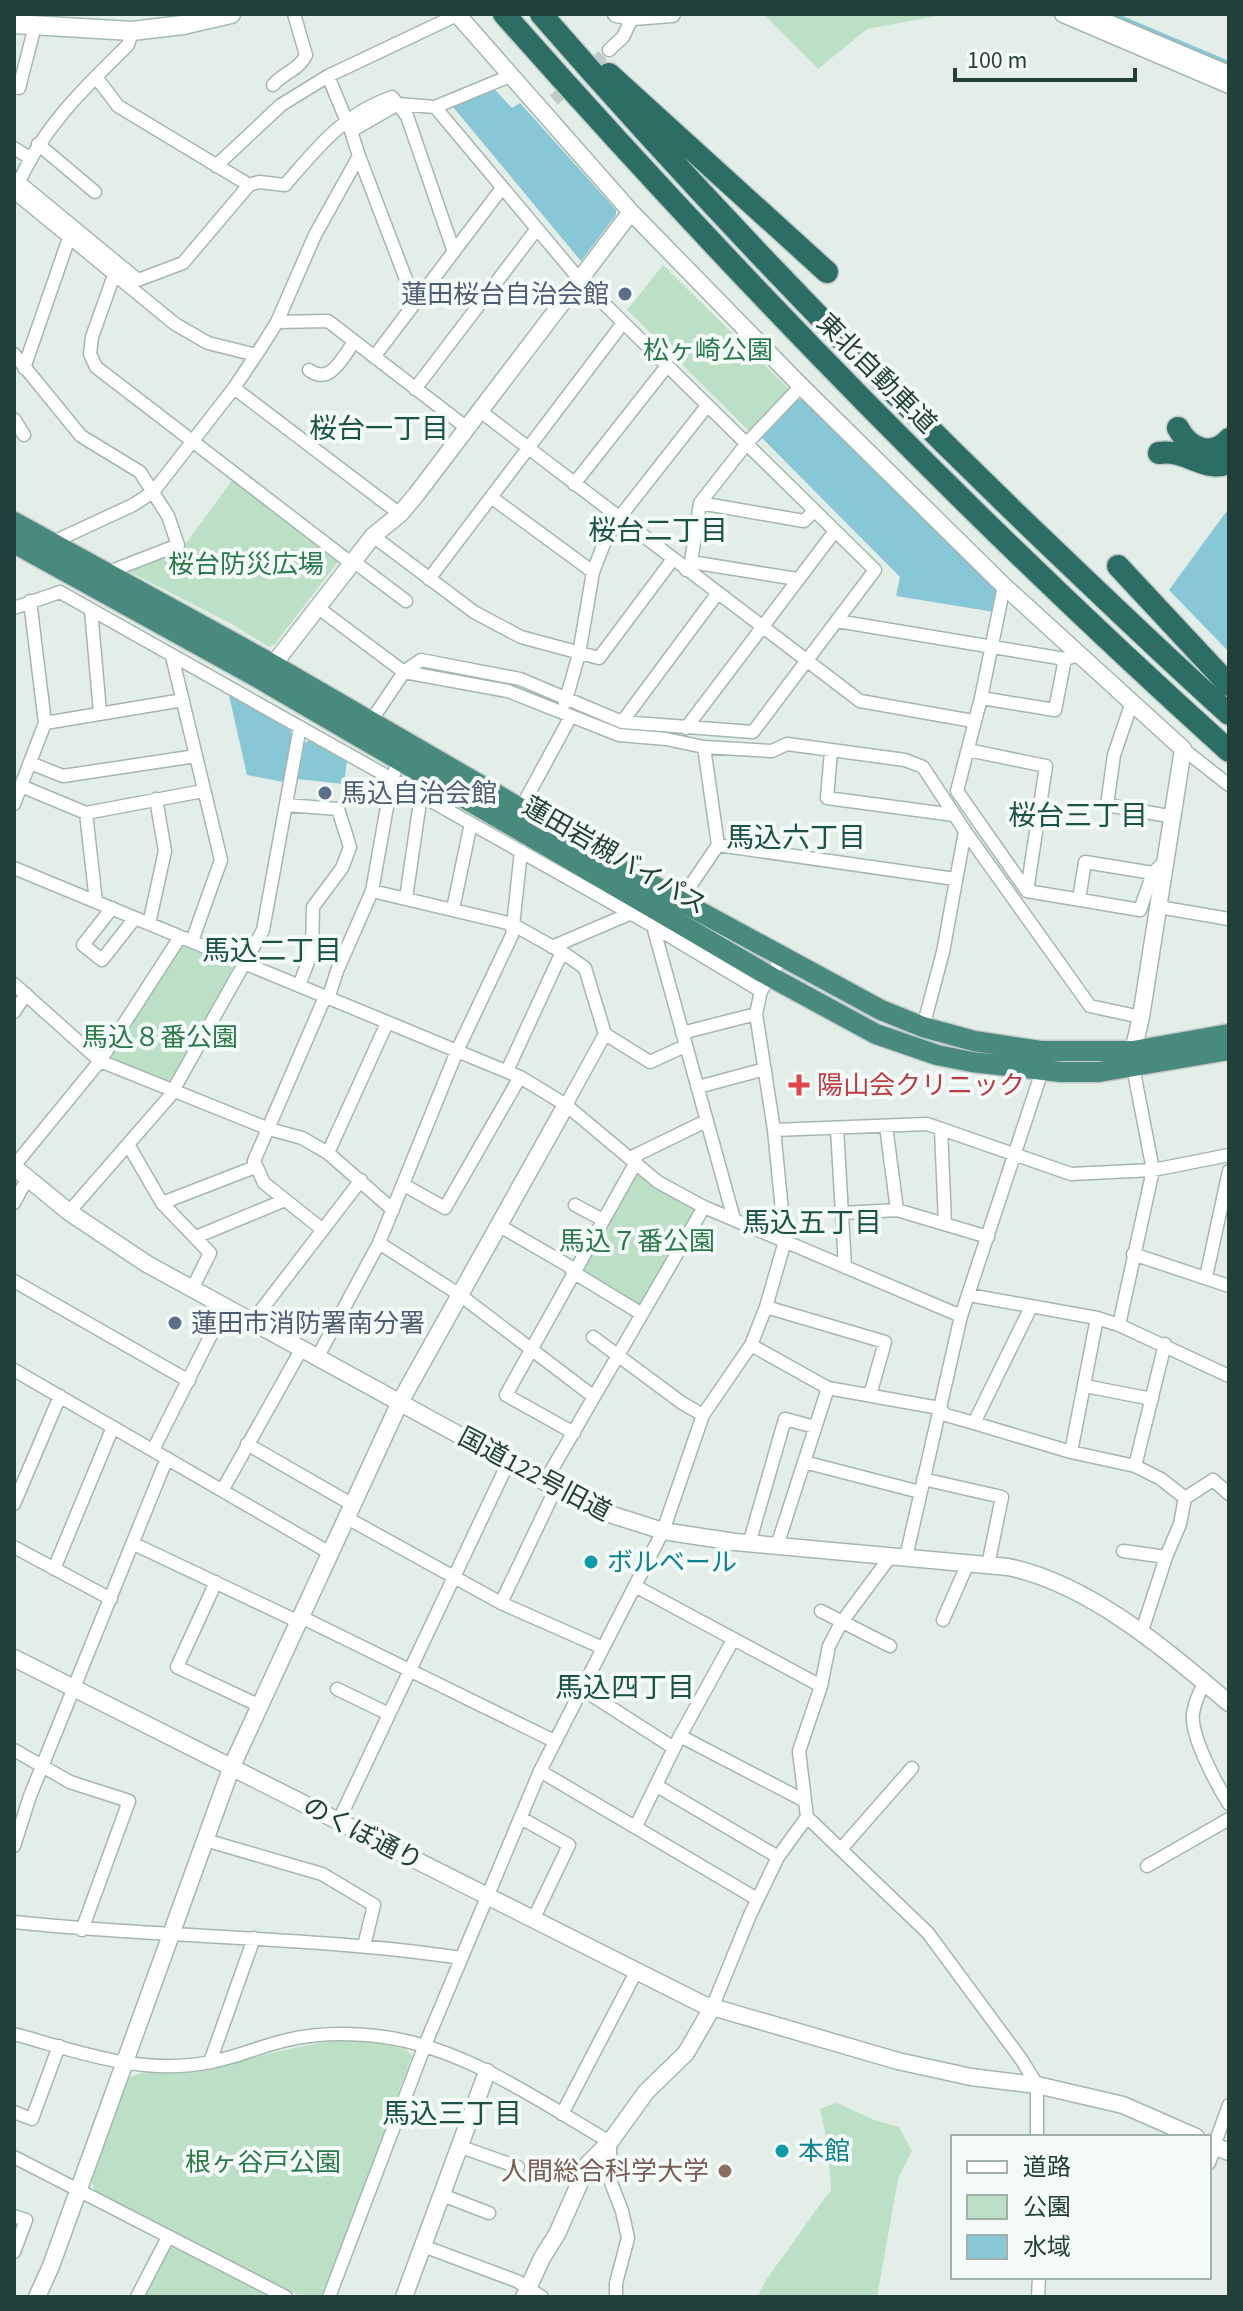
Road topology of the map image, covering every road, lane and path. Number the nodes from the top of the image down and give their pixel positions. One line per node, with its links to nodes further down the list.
1 (231, 14): 12 (main road)
2 (294, 14): 14 (street)
3 (457, 14): 16 (street); 17 (street)
4 (504, 14): 121 (highway, 東北自動車道)
5 (672, 14): 8 (street)
6 (1063, 14): 20 (street)
7 (1093, 14): 15 (street)
8 (623, 15): 13 (street)
9 (545, 20): 39 (highway); 110 (highway, 東北自動車道)
10 (14, 24): 11 (main road)
11 (35, 26): 12 (main road); 21 (street)
12 (132, 31): 18 (street)
13 (609, 50)
14 (289, 72): 19 (street); 22 (street)
15 (1229, 72)
16 (328, 76): 22 (street); 25 (street)
17 (510, 76): 24 (street); 35 (street)
18 (96, 77): 26 (street); 30 (street)
19 (273, 85)
20 (1229, 85)
21 (14, 87)
22 (302, 92): 30 (street)
23 (398, 104): 24 (street); 25 (street); 38 (street)
24 (435, 107): 32 (street)
25 (349, 127): 28 (street); 31 (street)
26 (38, 144): 29 (street); 34 (street)
27 (14, 148): 29 (street)
28 (359, 156): 42 (street); 43 (street)
29 (30, 158): 33 (street)
30 (216, 166): 31 (street)
31 (249, 185): 33 (street)
32 (502, 188): 36 (street); 38 (street)
33 (16, 191): 37 (street)
34 (95, 192)
35 (631, 212): 41 (street); 52 (street)
36 (536, 230): 41 (street); 54 (street)
37 (69, 238): 40 (street); 50 (street)
38 (454, 252): 42 (street)
39 (827, 272)
40 (114, 275): 47 (street); 62 (street)
41 (580, 280): 44 (street); 56 (street)
42 (415, 303): 48 (street)
43 (277, 322): 45 (street); 47 (street)
44 (623, 323): 49 (street); 64 (street)
45 (354, 342): 48 (street); 51 (street)
46 (14, 354): 50 (street)
47 (256, 355): 53 (street)
48 (374, 357): 54 (street)
49 (667, 366): 55 (street); 67 (street)
50 (24, 368): 68 (street)
51 (309, 370)
52 (801, 386): 63 (street); 87 (street)
53 (234, 388): 62 (street); 72 (street)
54 (415, 389): 58 (street)
55 (707, 406): 63 (street); 73 (street)
56 (480, 411): 58 (street); 64 (street)
57 (14, 419): 60 (street)
58 (467, 428): 72 (street)
59 (1178, 428): 61 (highway)
60 (24, 435)
61 (1229, 439)
62 (193, 440): 68 (street); 80 (street)
63 (747, 443): 70 (street); 71 (street)
64 (528, 448): 67 (street); 69 (street)
65 (1159, 453): 66 (highway)
66 (1229, 463)
67 (574, 484): 73 (street)
68 (153, 492): 77 (street); 84 (street)
69 (491, 497): 83 (street); 85 (street)
70 (700, 503): 71 (street); 81 (street)
71 (814, 511): 75 (street)
72 (400, 514): 76 (street)
73 (619, 518): 79 (street); 83 (street)
74 (14, 522): 77 (highway, 蓮田岩槻バイパス)
75 (835, 531): 86 (street); 94 (street)
76 (373, 536): 80 (street); 85 (street)
77 (51, 543): 84 (highway, 蓮田岩槻バイパス)
78 (19, 552): 101 (highway, 蓮田岩槻バイパス)
79 (673, 559): 81 (street); 97 (street)
80 (352, 562): 90 (street); 91 (street)
81 (689, 566): 86 (street); 88 (street)
82 (1118, 566): 103 (highway)
83 (593, 572): 97 (street)
84 (106, 573): 101 (highway, 蓮田岩槻バイパス)
85 (429, 579): 97 (street)
86 (797, 579): 95 (street)
87 (1004, 586): 96 (street); 99 (street)
88 (717, 594): 95 (street); 113 (street)
89 (30, 601): 92 (street); 93 (street); 114 (street)
90 (406, 601)
91 (317, 607): 101 (street); 102 (street)
92 (14, 608)
93 (91, 610): 98 (street); 108 (street)
94 (837, 621): 96 (street); 100 (street)
95 (761, 628): 100 (street); 116 (street)
96 (990, 648): 99 (street); 105 (street)
97 (579, 654): 104 (street)
98 (172, 656): 106 (street); 115 (street)
99 (1073, 657): 105 (street); 107 (street)
100 (806, 662): 112 (street); 116 (street)
101 (268, 672): 111 (highway, 蓮田岩槻バイパス); 123 (highway, 蓮田岩槻バイパス)
102 (404, 672): 104 (street); 109 (street); 111 (street)
103 (1229, 685)
104 (567, 697): 109 (street); 113 (street)
105 (981, 698): 112 (street)
106 (183, 700): 108 (street); 122 (street)
107 (1132, 702): 118 (street); 136 (street)
108 (100, 712): 114 (street)
109 (567, 714): 117 (street); 133 (street)
110 (1229, 714)
111 (371, 721): 133 (highway, 蓮田岩槻バイパス)
112 (973, 721): 119 (street)
113 (622, 722): 116 (street)
114 (45, 723): 124 (street)
115 (300, 727): 125 (street); 132 (street)
116 (686, 728)
117 (704, 747): 120 (street); 139 (street)
118 (1183, 749): 126 (street); 136 (street)
119 (968, 750): 135 (street); 146 (street)
120 (831, 751): 138 (street); 138 (street)
121 (1229, 751)
122 (196, 756): 124 (street); 128 (street)
123 (399, 759): 125 (street); 165 (highway, 蓮田岩槻バイパス)
124 (30, 763): 127 (street)
125 (392, 779): 129 (street); 145 (street)
126 (1229, 785)
127 (21, 786): 131 (street); 134 (street)
128 (203, 791): 130 (street); 160 (street)
129 (421, 795): 137 (street); 147 (street)
130 (156, 799): 134 (street); 157 (street)
131 (14, 804)
132 (286, 805): 163 (street); 166 (street)
133 (521, 808): 149 (highway, 蓮田岩槻バイパス)
134 (86, 813): 150 (street)
135 (972, 813): 138 (street); 146 (street)
136 (1174, 817): 141 (street)
137 (471, 823): 140 (street); 153 (street)
138 (960, 823): 144 (street); 171 (street)
139 (718, 845): 144 (street); 149 (street)
140 (521, 851): 154 (street); 158 (street)
141 (1166, 860): 143 (street); 151 (street)
142 (14, 868): 150 (street)
143 (1153, 873): 148 (street); 148 (street)
144 (955, 879): 173 (street)
145 (372, 891): 147 (street); 168 (street)
146 (1027, 891): 148 (street)
147 (406, 898): 153 (street)
148 (1079, 899)
149 (680, 901): 162 (highway, 蓮田岩槻バイパス)
150 (96, 902): 152 (street)
151 (1159, 907): 156 (street); 171 (street)
152 (112, 908): 155 (street); 155 (street)
153 (453, 909): 158 (street)
154 (629, 914): 159 (street); 161 (street)
155 (135, 918): 157 (street)
156 (1229, 919)
157 (149, 924): 160 (street)
158 (512, 924): 161 (street); 178 (street)
159 (653, 926): 165 (street); 176 (street)
160 (186, 939): 163 (street); 180 (street)
161 (557, 949): 174 (street); 183 (street)
162 (782, 957): 165 (street); 173 (highway, 蓮田岩槻バイパス)
163 (243, 962): 166 (street); 185 (street)
164 (14, 984): 167 (street)
165 (766, 984): 170 (street); 182 (highway, 蓮田岩槻バイパス)
166 (299, 986): 168 (street)
167 (26, 994): 169 (street); 180 (street)
168 (326, 998): 172 (street); 190 (street)
169 (14, 1012)
170 (756, 1014): 176 (street); 181 (street)
171 (1141, 1017): 179 (street)
172 (387, 1023): 178 (street); 194 (street)
173 (923, 1027): 179 (highway, 蓮田岩槻バイパス)
174 (605, 1034): 176 (street); 186 (street)
175 (1229, 1034): 179 (highway, 蓮田岩槻バイパス)
176 (683, 1040): 184 (street)
177 (1229, 1050): 179 (highway, 蓮田岩槻バイパス)
178 (457, 1051): 183 (street); 204 (street)
179 (1133, 1059): 182 (highway, 蓮田岩槻バイパス); 200 (street)
180 (100, 1061): 185 (street); 198 (street)
181 (765, 1069): 184 (street); 192 (street)
182 (1039, 1071): 195 (street)
183 (513, 1074): 186 (street); 204 (street)
184 (698, 1087): 187 (street)
185 (174, 1090): 190 (street); 193 (street)
186 (566, 1105): 197 (street); 217 (street)
187 (706, 1121): 197 (street); 214 (street)
188 (886, 1126): 189 (street); 191 (street); 211 (street)
189 (837, 1128): 192 (street); 213 (street)
190 (269, 1129): 194 (street); 199 (street)
191 (941, 1129): 195 (street); 216 (street)
192 (774, 1130): 221 (street)
193 (129, 1146): 207 (street); 212 (street)
194 (328, 1153): 203 (street)
195 (1013, 1154): 200 (street); 220 (street)
196 (1229, 1155): 200 (street)
197 (633, 1160): 209 (street); 215 (street)
198 (14, 1167): 202 (street, 国道122号旧道)
199 (255, 1167): 205 (street); 207 (street)
200 (1153, 1170): 223 (street)
201 (1229, 1171): 226 (street)
202 (27, 1179): 206 (street); 212 (street, 国道122号旧道)
203 (361, 1180): 210 (street); 218 (street)
204 (404, 1185): 210 (street)
205 (285, 1200): 218 (street); 219 (street)
206 (14, 1203)
207 (162, 1203): 219 (street)
208 (575, 1205): 215 (street)
209 (704, 1207): 214 (street); 235 (street)
210 (393, 1210): 222 (street)
211 (897, 1210): 213 (street); 216 (street)
212 (69, 1212): 229 (street, 国道122号旧道)
213 (843, 1213): 224 (street)
214 (734, 1219): 221 (street)
215 (603, 1220): 225 (street)
216 (945, 1223): 220 (street)
217 (498, 1225): 225 (street); 230 (street)
218 (323, 1230): 238 (street)
219 (196, 1237): 229 (street)
220 (988, 1237): 231 (street)
221 (785, 1241): 224 (street); 233 (street)
222 (379, 1243): 230 (street); 246 (street)
223 (1133, 1254): 226 (street); 239 (street)
224 (845, 1267): 236 (street)
225 (573, 1272): 235 (street); 243 (street)
226 (1206, 1277): 228 (street)
227 (14, 1281): 249 (street)
228 (1229, 1286)
229 (192, 1289): 232 (street, 国道122号旧道)
230 (460, 1295): 243 (street); 256 (street)
231 (969, 1295): 234 (street); 236 (street)
232 (225, 1307): 238 (street, 国道122号旧道); 249 (street)
233 (766, 1307): 242 (street); 252 (street)
234 (1031, 1307): 237 (street); 259 (street)
235 (642, 1314): 245 (street)
236 (961, 1316): 257 (street)
237 (1097, 1318): 239 (street); 250 (street)
238 (252, 1322): 244 (street, 国道122号旧道)
239 (1119, 1325): 241 (street)
240 (593, 1337): 245 (street)
241 (1165, 1344): 248 (street); 255 (street)
242 (751, 1345): 251 (street); 258 (street)
243 (531, 1347): 254 (street); 262 (street)
244 (301, 1350): 246 (street, 国道122号旧道); 263 (street)
245 (619, 1354): 254 (street); 258 (street)
246 (317, 1358): 256 (street, 国道122号旧道)
247 (14, 1370): 253 (street)
248 (1229, 1376)
249 (189, 1381): 264 (street)
250 (1085, 1386): 255 (street); 265 (street)
251 (828, 1388): 252 (street); 261 (street)
252 (870, 1395): 257 (street)
253 (60, 1396): 260 (street); 275 (street)
254 (594, 1397): 262 (street)
255 (1152, 1399): 269 (street)
256 (400, 1402): 268 (street, 国道122号旧道); 276 (street)
257 (939, 1408): 259 (street); 270 (street)
258 (703, 1415): 277 (street)
259 (974, 1423): 265 (street)
260 (113, 1427): 264 (street); 288 (street)
261 (815, 1427): 267 (street); 279 (street)
262 (574, 1433): 271 (street)
263 (247, 1444): 272 (street); 276 (street)
264 (153, 1450): 266 (street)
265 (1071, 1452): 269 (street)
266 (167, 1458): 272 (street); 278 (street)
267 (804, 1462): 270 (street); 280 (street)
268 (508, 1463): 271 (street, 国道122号旧道); 289 (street)
269 (1135, 1466): 274 (street)
270 (921, 1485): 284 (street); 287 (street)
271 (550, 1486): 277 (street, 国道122号旧道); 293 (street)
272 (223, 1489): 283 (street)
273 (1229, 1494): 274 (street)
274 (1185, 1498): 285 (street)
275 (14, 1504)
276 (350, 1511): 283 (street); 289 (street)
277 (663, 1531): 279 (street, 国道122号旧道); 291 (street)
278 (134, 1544): 290 (street); 292 (street)
279 (749, 1544): 280 (street, 国道122号旧道)
280 (777, 1546): 284 (street, 国道122号旧道)
281 (14, 1547): 288 (street)
282 (1123, 1551): 285 (street)
283 (330, 1553): 295 (street)
284 (898, 1557): 286 (street, 国道122号旧道); 297 (street)
285 (1166, 1557): 298 (street)
286 (968, 1563): 287 (street, 国道122号旧道); 296 (street)
287 (988, 1565): 298 (street, 国道122号旧道)
288 (54, 1569): 292 (street)
289 (454, 1577): 293 (street); 303 (street)
290 (216, 1582): 295 (street); 310 (street)
291 (635, 1586): 299 (street); 301 (street)
292 (111, 1599): 306 (street)
293 (501, 1603): 301 (street)
294 (821, 1611): 297 (street)
295 (300, 1619): 303 (street); 310 (street)
296 (943, 1620)
297 (841, 1623): 300 (street); 305 (street)
298 (1141, 1634): 304 (street, 国道122号旧道)
299 (733, 1640): 305 (street); 313 (street)
300 (890, 1646)
301 (603, 1648): 308 (street)
302 (14, 1658): 306 (street, のくぼ通り)
303 (411, 1669): 311 (street); 312 (street)
304 (1205, 1683): 309 (street, 国道122号旧道); 321 (street)
305 (821, 1686): 320 (street)
306 (75, 1688): 315 (street, のくぼ通り); 316 (street)
307 (337, 1689): 311 (street)
308 (582, 1689): 312 (street); 313 (street)
309 (1229, 1703)
310 (260, 1706): 315 (street)
311 (389, 1714): 325 (street)
312 (554, 1741): 318 (street)
313 (677, 1742): 319 (street); 320 (street)
314 (14, 1750): 316 (street)
315 (232, 1766): 325 (street, のくぼ通り); 327 (street)
316 (44, 1767): 328 (street); 336 (street)
317 (912, 1768): 329 (street)
318 (540, 1771): 323 (street); 326 (street)
319 (657, 1786): 326 (street); 330 (street)
320 (805, 1801): 322 (street)
321 (1229, 1804)
322 (807, 1817): 329 (street); 330 (street)
323 (521, 1818): 332 (street); 334 (street)
324 (1229, 1819): 331 (street)
325 (339, 1820): 332 (street, のくぼ通り)
326 (636, 1826): 333 (street)
327 (205, 1840): 337 (street); 339 (street)
328 (14, 1846)
329 (841, 1849): 349 (street)
330 (778, 1857): 333 (street)
331 (1147, 1866)
332 (488, 1896): 334 (street, のくぼ通り); 340 (street)
333 (757, 1899): 342 (street)
334 (533, 1920): 341 (street, のくぼ通り)
335 (14, 1922): 336 (street)
336 (82, 1930): 337 (street)
337 (170, 1936): 338 (street); 347 (street)
338 (254, 1938): 339 (street); 346 (street)
339 (364, 1946): 340 (street)
340 (461, 1958): 344 (street)
341 (636, 1972): 342 (street, のくぼ通り); 352 (street)
342 (712, 2008): 349 (street, のくぼ通り); 355 (street)
343 (14, 2034): 345 (street)
344 (425, 2045): 346 (street); 348 (street); 371 (street)
345 (59, 2046): 347 (street); 351 (street)
346 (210, 2062): 347 (street)
347 (124, 2065): 360 (street)
348 (487, 2072): 352 (street); 356 (street)
349 (1037, 2085): 353 (street); 354 (street, のくぼ通り)
350 (1229, 2105): 357 (street)
351 (14, 2112)
352 (562, 2114): 355 (street)
353 (1037, 2135)
354 (1191, 2135)
355 (610, 2142): 367 (street); 373 (street)
356 (461, 2147): 359 (street); 361 (street)
357 (1217, 2147)
358 (14, 2157): 360 (street)
359 (518, 2167)
360 (78, 2190): 364 (street); 368 (street)
361 (442, 2195): 362 (street); 365 (street)
362 (489, 2213)
363 (14, 2216): 366 (street)
364 (168, 2237): 369 (street); 370 (street)
365 (423, 2246): 367 (street); 372 (street)
366 (14, 2252)
367 (531, 2294)
368 (37, 2297)
369 (137, 2297)
370 (286, 2297)
371 (329, 2297)
372 (404, 2297)
373 (616, 2297)

